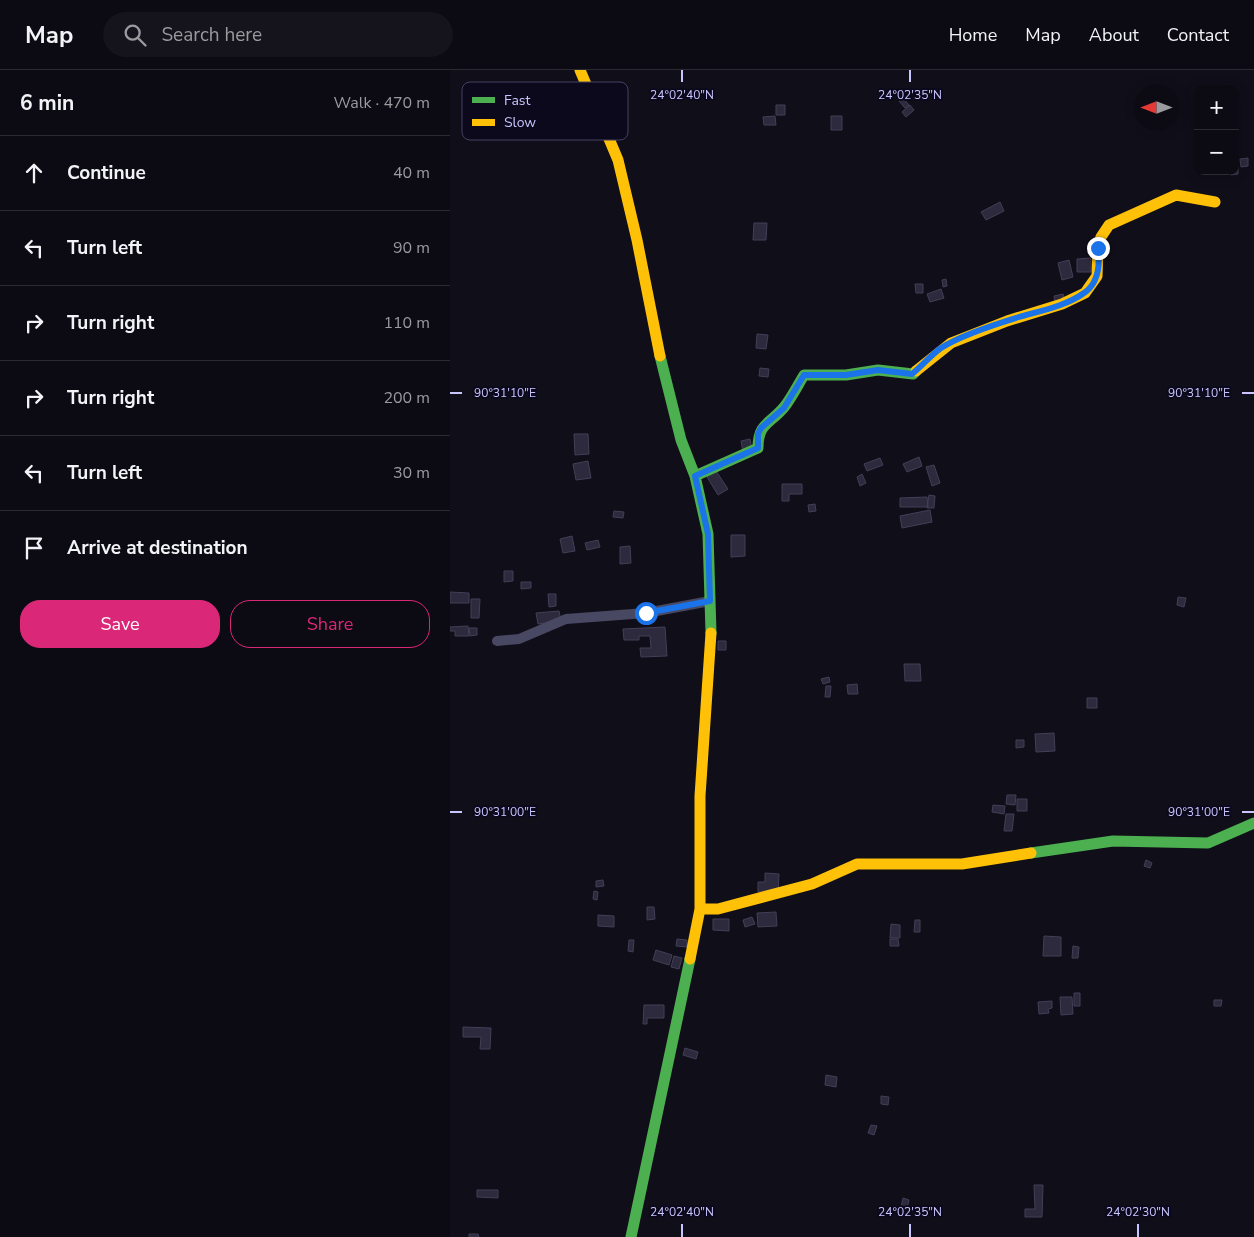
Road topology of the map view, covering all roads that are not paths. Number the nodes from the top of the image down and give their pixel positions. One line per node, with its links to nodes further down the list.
1 (580, 70): 2 (street)
2 (585, 82)
3 (610, 140): 5 (street)
4 (1215, 202): 5 (street)
5 (695, 476): 6 (street)
6 (710, 601): 7 (street); 9 (street)
7 (497, 641)
8 (1254, 823): 9 (street)
9 (700, 909): 10 (street)
10 (631, 1237)

